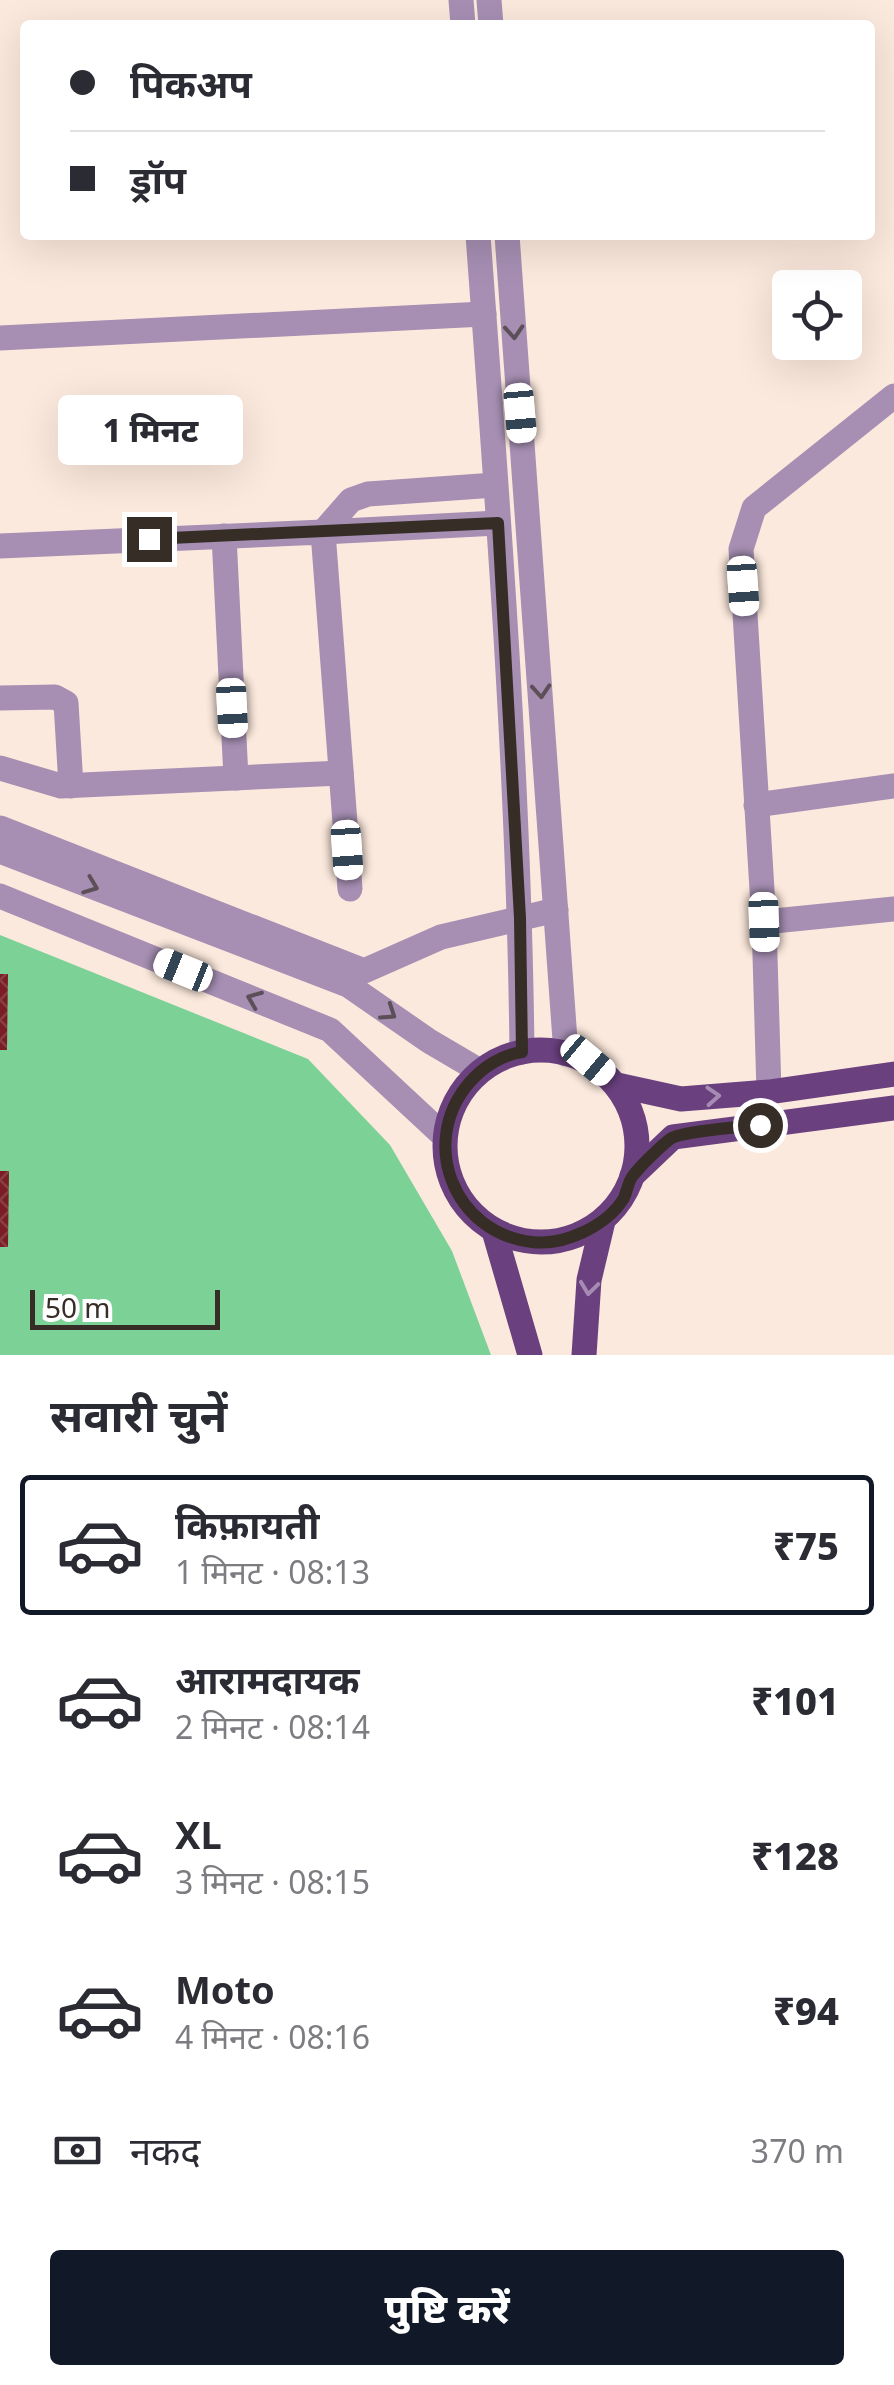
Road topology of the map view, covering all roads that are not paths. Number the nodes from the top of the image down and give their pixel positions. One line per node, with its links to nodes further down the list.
1 (478, 240): 3 (street)
2 (507, 240): 11 (street, one-way to 11)
3 (484, 314): 4 (street); 6 (street)
4 (0, 338)
5 (894, 396): 19 (street)
6 (496, 485): 7 (street); 8 (street)
7 (498, 523): 8 (street); 12 (street)
8 (323, 532): 9 (street); 15 (street)
9 (224, 536): 10 (street); 16 (street)
10 (0, 546)
11 (537, 638): 12 (street); 25 (street, one-way to 25)
12 (505, 640): 26 (street)
13 (0, 698): 17 (street)
14 (0, 768): 17 (street)
15 (341, 773): 16 (street); 22 (street)
16 (236, 778): 17 (street)
17 (71, 786)
18 (894, 786): 19 (street)
19 (756, 805): 27 (street)
20 (0, 828): 26 (street)
21 (0, 850): 30 (street, one-way to 30)
22 (350, 889)
23 (0, 896): 35 (street, one-way to 23)
24 (894, 909): 27 (street)
25 (556, 910): 26 (street); 29 (street)
26 (520, 918): 28 (street)
27 (764, 922): 33 (street)
28 (522, 1052): 29 (main road); 30 (main road)
29 (566, 1054): 32 (main road)
30 (480, 1071): 35 (main road)
31 (894, 1074): 33 (main road)
32 (617, 1084): 33 (main road, one-way to 33); 36 (main road)
33 (769, 1092)
34 (894, 1108): 36 (main road)
35 (444, 1136): 38 (main road)
36 (631, 1178): 37 (main road)
37 (603, 1221): 38 (main road); 40 (main road, one-way to 40)
38 (494, 1231): 39 (main road)
39 (530, 1355)
40 (584, 1355)

